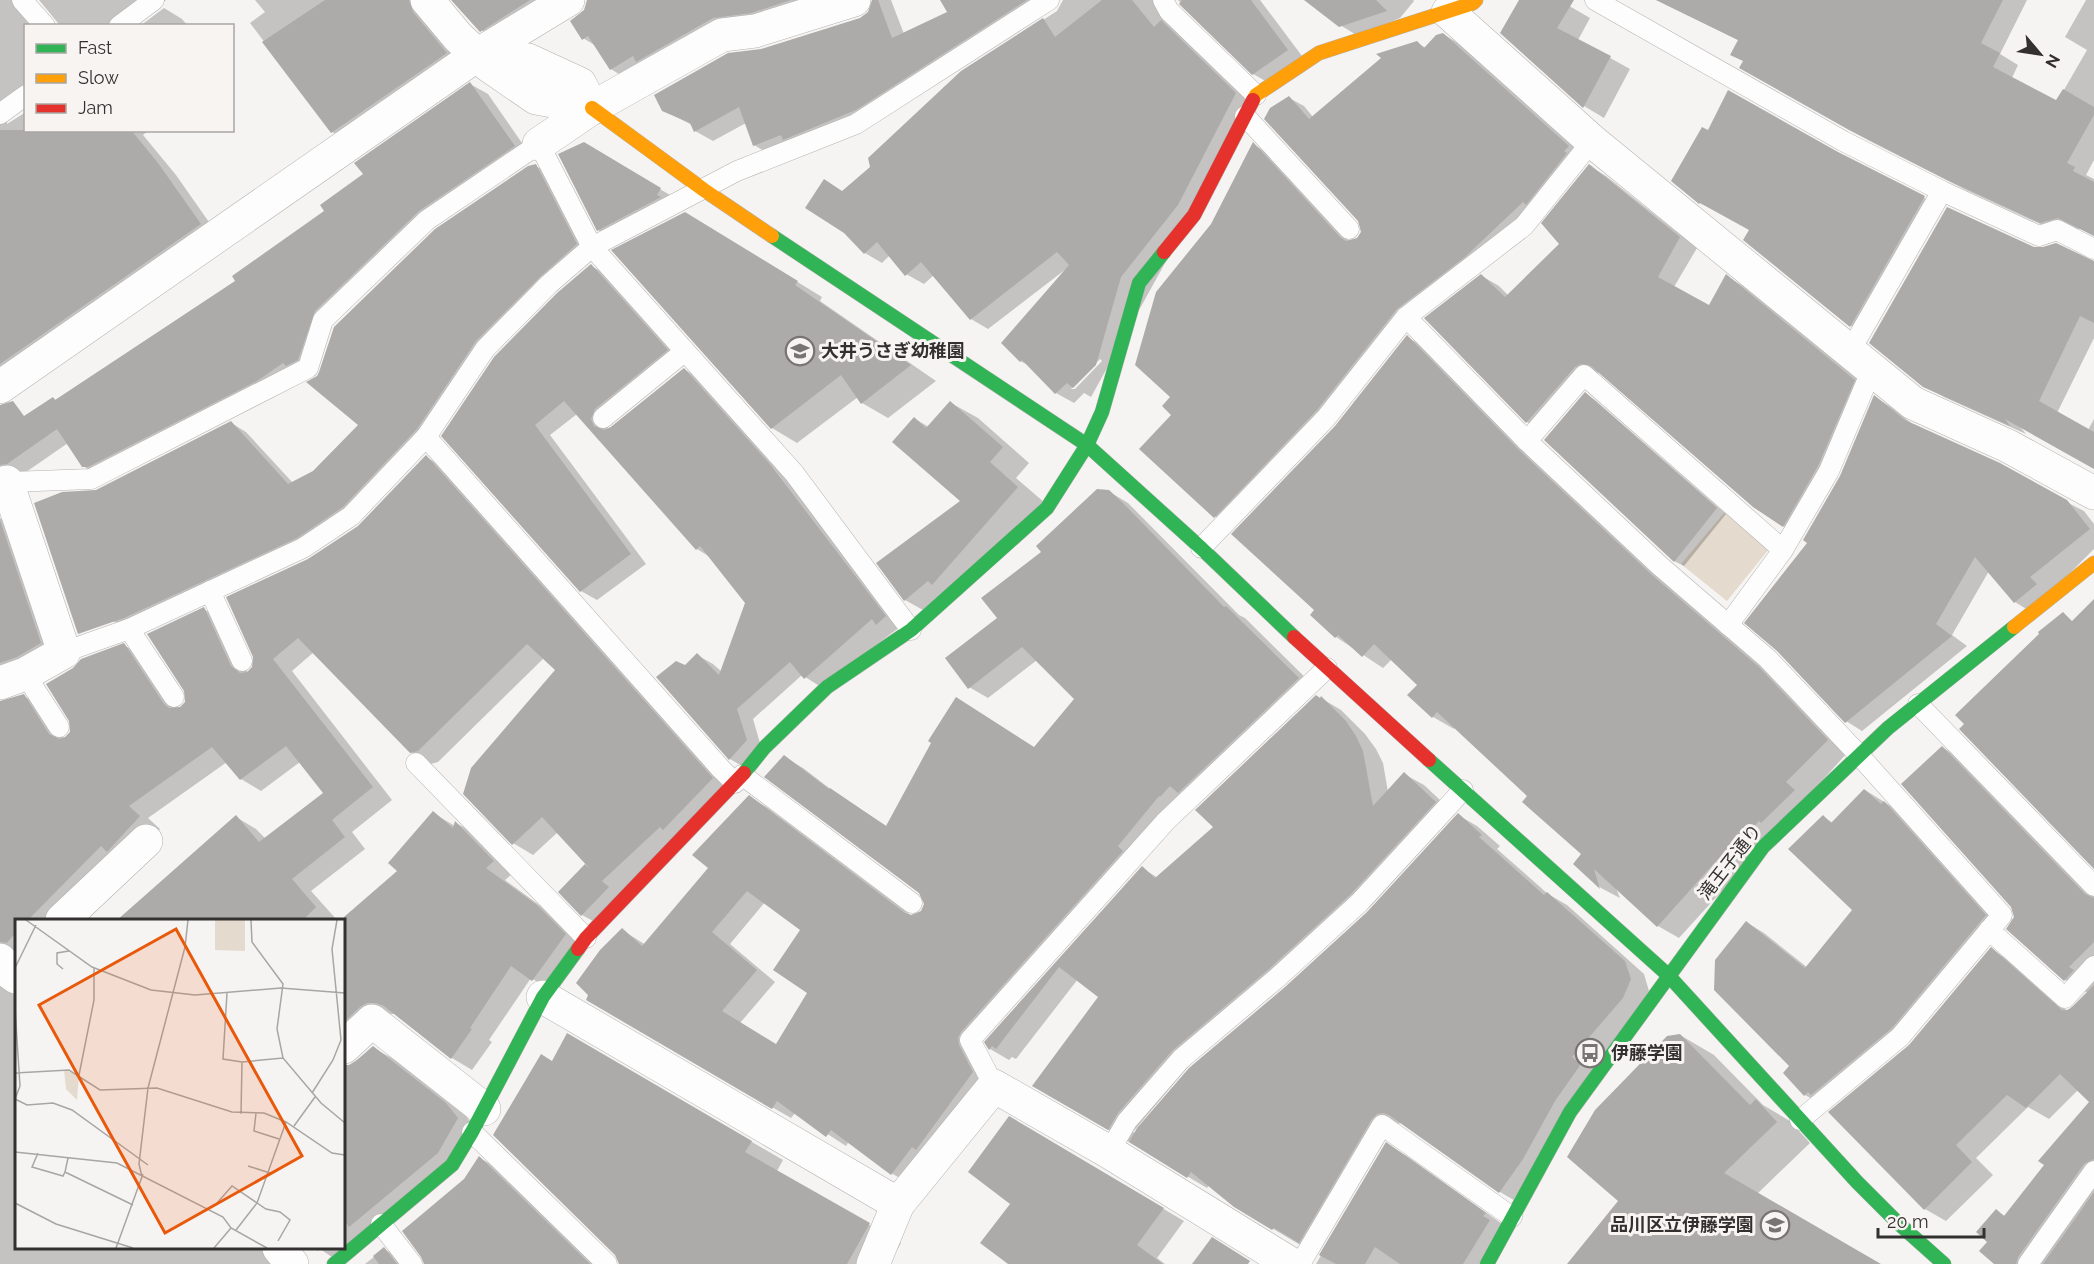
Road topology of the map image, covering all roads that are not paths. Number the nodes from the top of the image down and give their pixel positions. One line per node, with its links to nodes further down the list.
1 (22, 0): 10 (lane)
2 (154, 0): 11 (lane)
3 (427, 0): 12 (street)
4 (568, 0): 12 (street)
5 (854, 0): 15 (street)
6 (1049, 0): 20 (lane)
7 (1163, 0): 13 (lane)
8 (1595, 0): 21 (lane)
9 (1462, 6): 13 (street); 18 (street)
10 (43, 24)
11 (122, 24)
12 (477, 55): 15 (street); 28 (street)
13 (1256, 95): 17 (street)
14 (24, 96): 16 (lane)
15 (592, 108): 19 (street); 20 (street)
16 (0, 114)
17 (1245, 116): 22 (lane); 32 (street)
18 (1592, 141): 25 (lane); 27 (street)
19 (539, 144): 23 (lane); 33 (lane)
20 (704, 190): 23 (lane); 32 (street)
21 (1942, 191): 24 (lane); 27 (lane)
22 (1349, 229)
23 (592, 247): 26 (lane); 30 (lane)
24 (2094, 249)
25 (1406, 316): 31 (lane); 35 (lane)
26 (684, 352): 29 (lane); 41 (lane)
27 (1862, 360): 34 (street); 36 (lane)
28 (0, 387)
29 (603, 418)
30 (426, 437): 38 (lane); 51 (lane)
31 (1527, 441): 36 (lane); 39 (lane)
32 (1087, 445): 35 (street); 41 (street)
33 (3, 484): 42 (street)
34 (2094, 493)
35 (1201, 548): 44 (street)
36 (1783, 550): 39 (lane)
37 (2094, 563): 47 (street, 滝王子通り)
38 (210, 591): 40 (lane); 43 (lane)
39 (1728, 625): 49 (lane)
40 (129, 629): 42 (lane); 46 (lane)
41 (911, 630): 51 (street)
42 (64, 652): 45 (street)
43 (242, 661)
44 (1327, 668): 52 (street); 63 (lane)
45 (12, 678): 48 (lane)
46 (174, 697)
47 (1918, 704): 49 (street, 滝王子通り); 54 (lane)
48 (58, 727)
49 (1858, 754): 57 (lane); 60 (street, 滝王子通り)
50 (416, 763): 58 (lane)
51 (739, 779): 55 (lane); 58 (street)
52 (1463, 790): 60 (street); 66 (lane)
53 (146, 841): 56 (street)
54 (2094, 886)
55 (912, 903)
56 (64, 919)
57 (1989, 930): 59 (lane); 64 (lane)
58 (586, 938): 61 (street)
59 (2094, 966)
60 (1668, 975): 64 (street); 69 (street, 滝王子通り)
61 (543, 997): 65 (street); 68 (street)
62 (345, 1046): 65 (street)
63 (994, 1086): 66 (street); 68 (street)
64 (1800, 1120): 79 (street)
65 (478, 1121): 70 (street); 76 (lane)
66 (1109, 1152): 72 (street)
67 (2094, 1171): 80 (lane)
68 (898, 1204): 77 (street)
69 (1512, 1218): 72 (lane); 78 (street, 滝王子通り)
70 (381, 1224): 74 (street); 75 (lane)
71 (280, 1249): 73 (street)
72 (1282, 1261)
73 (292, 1264)
74 (334, 1264)
75 (412, 1264)
76 (607, 1264)
77 (873, 1264)
78 (1487, 1264)
79 (1944, 1264)
80 (2028, 1264)

